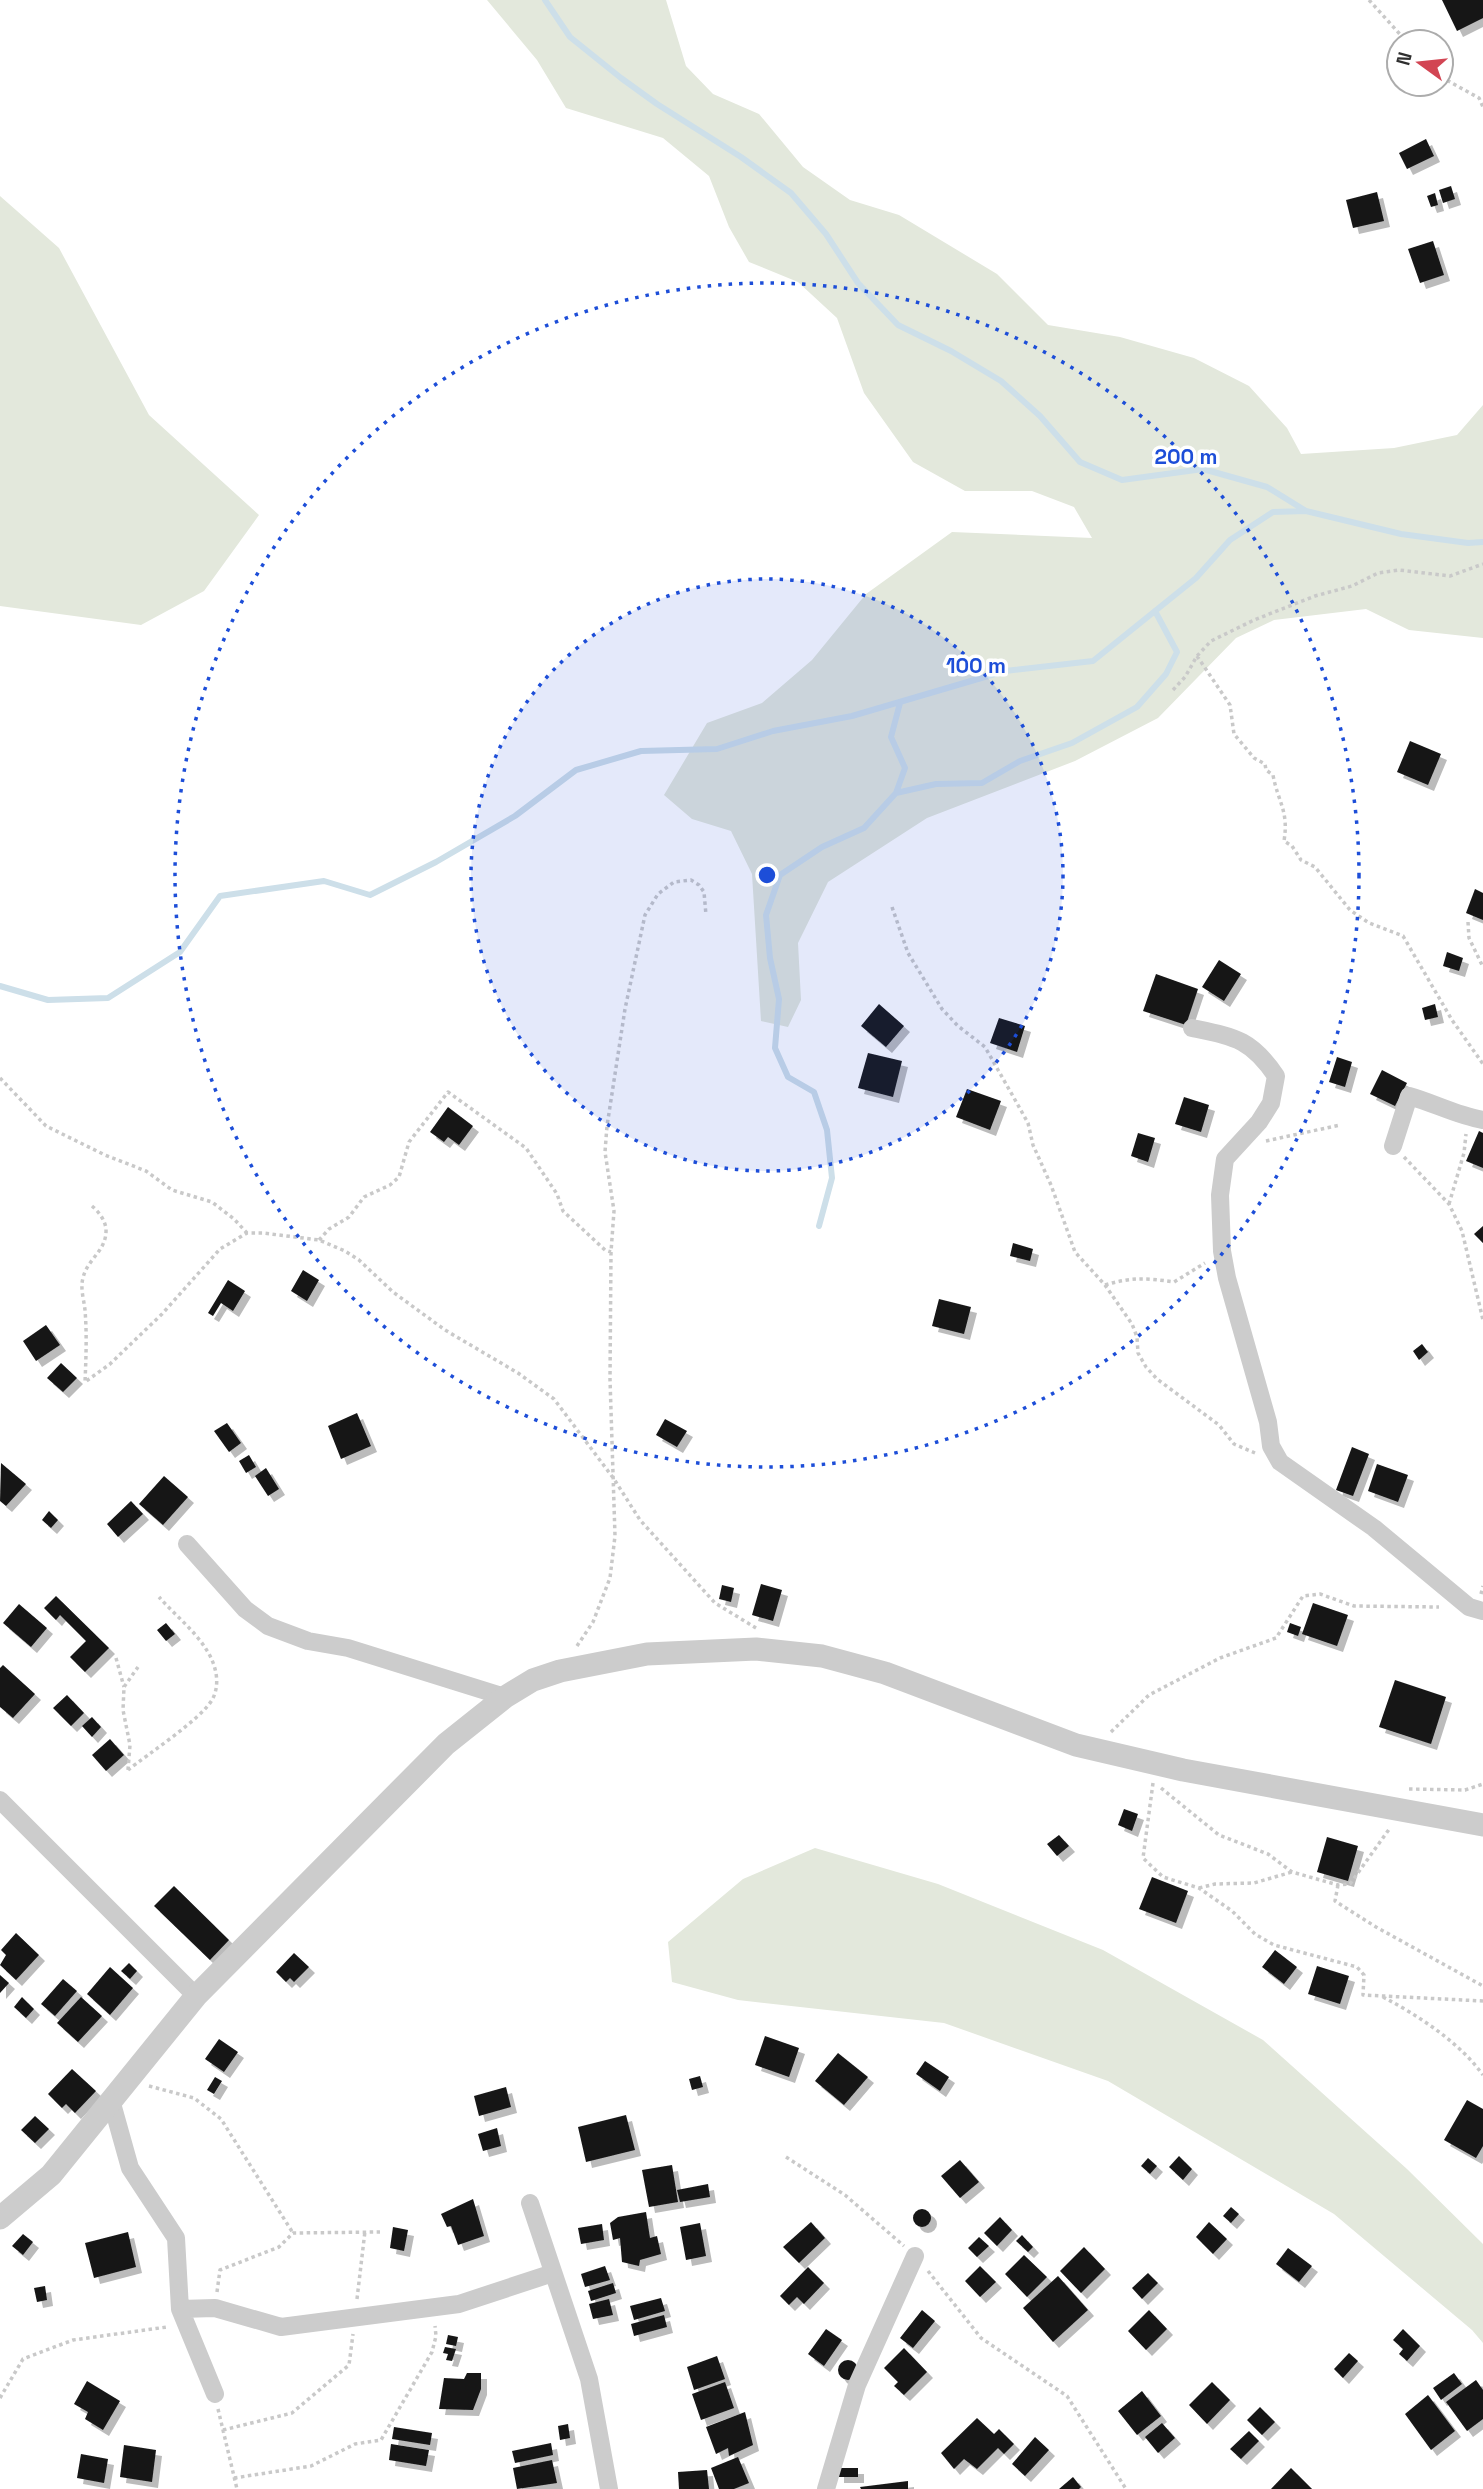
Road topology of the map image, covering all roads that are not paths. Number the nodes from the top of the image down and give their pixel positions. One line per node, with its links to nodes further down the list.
1 (1192, 1028): 5 (street)
2 (1475, 1119): 3 (street)
3 (1393, 1146)
4 (187, 1544): 6 (street)
5 (1476, 1609)
6 (505, 1697): 8 (street); 9 (street)
7 (0, 1800): 9 (street)
8 (1483, 1825)
9 (196, 1996): 10 (street)
10 (111, 2100): 12 (street); 15 (street)
11 (530, 2203): 14 (street)
12 (0, 2218)
13 (915, 2256): 18 (street)
14 (553, 2273): 15 (street); 17 (street)
15 (183, 2317): 16 (street)
16 (215, 2394)
17 (609, 2489)
18 (826, 2489)

